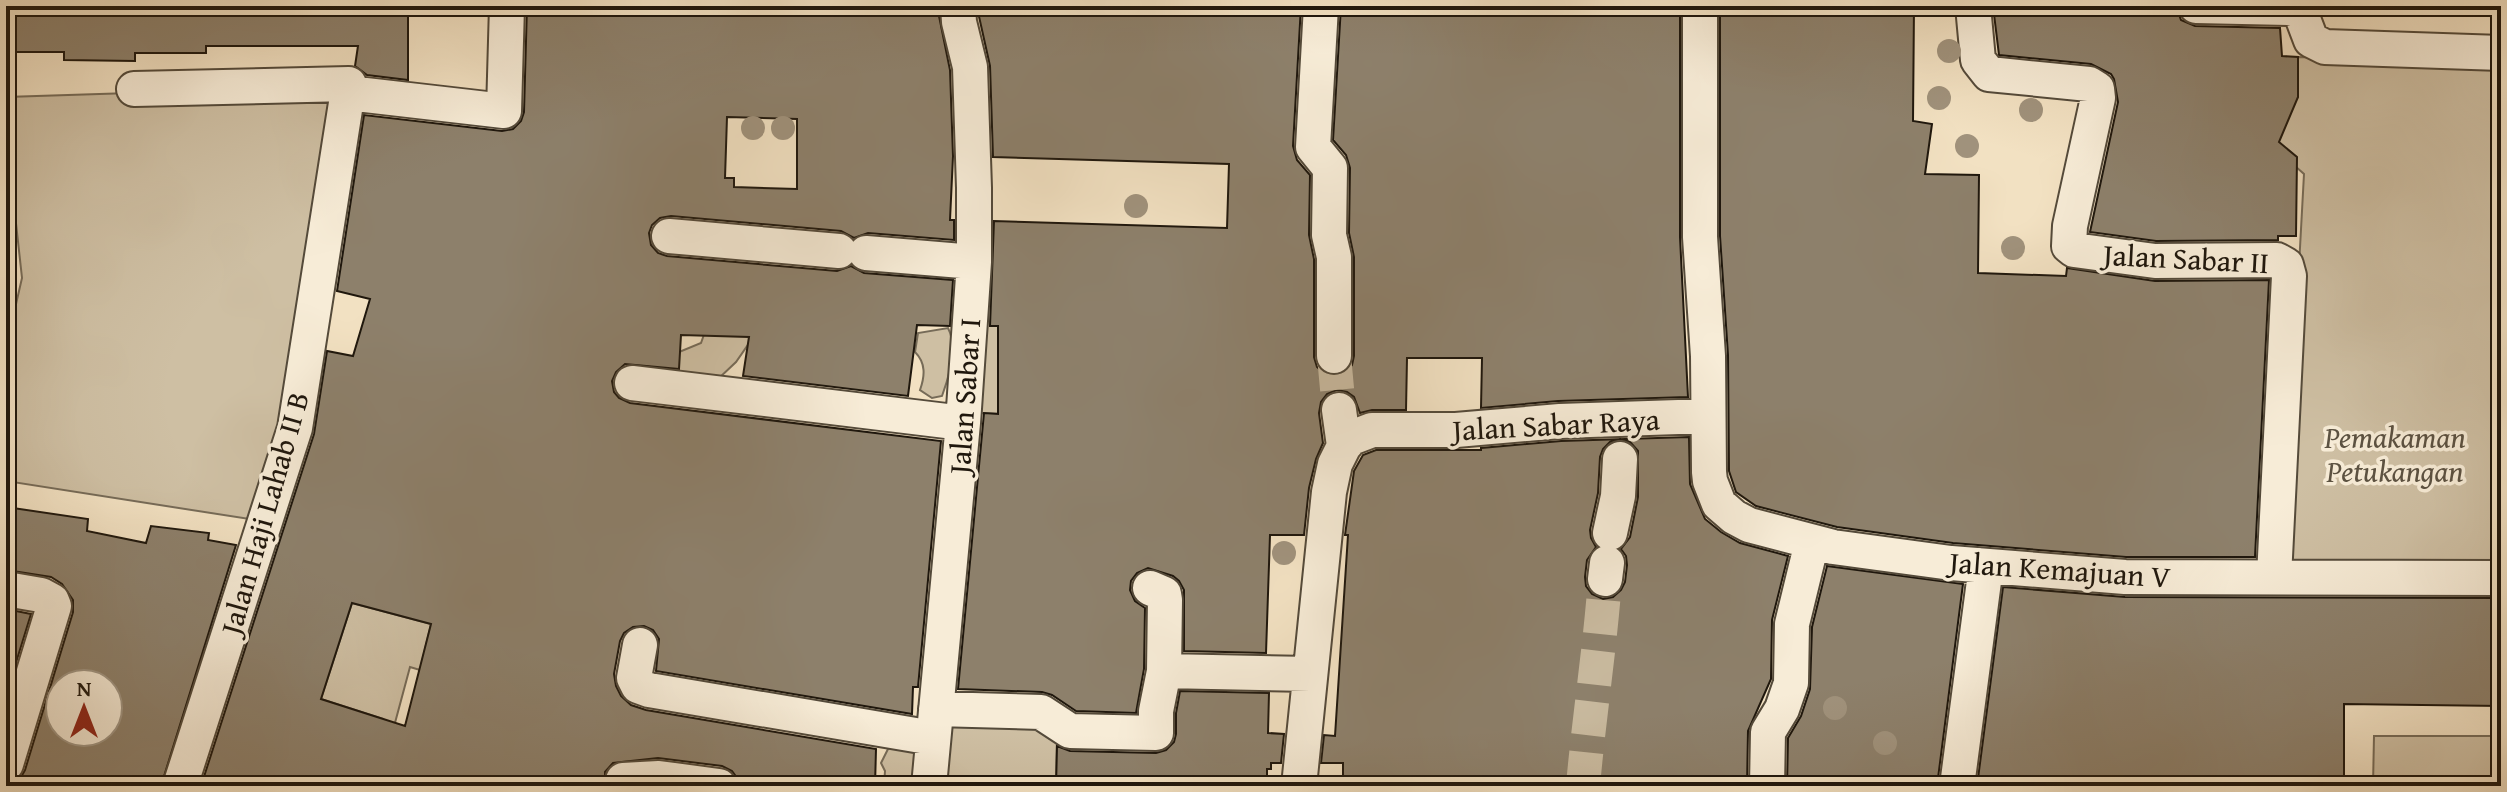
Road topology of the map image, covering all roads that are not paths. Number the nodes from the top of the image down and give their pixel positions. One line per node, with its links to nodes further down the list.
1 (507, 6): 8 (street)
2 (958, 6): 11 (street, Jalan Sabar I)
3 (1321, 6): 12 (street)
4 (1700, 6): 15 (street)
5 (1973, 6): 22 (street, Jalan Sabar II)
6 (2196, 6): 7 (street)
7 (2501, 53)
8 (349, 88): 9 (street); 32 (street, Jalan Haji Lahab II B)
9 (134, 89)
10 (669, 236): 11 (street)
11 (974, 262): 16 (street, Jalan Sabar I)
12 (1334, 356)
13 (632, 383): 16 (street)
14 (1339, 410): 18 (street)
15 (1708, 416): 17 (street, Jalan Sabar Raya); 19 (street, Jalan Kemajuan V)
16 (963, 423): 29 (street, Jalan Sabar I)
17 (1621, 440): 18 (street, Jalan Sabar Raya); 20 (street)
18 (1344, 446): 28 (street)
19 (1812, 542): 21 (street, Jalan Kemajuan V); 36 (street)
20 (1607, 558)
21 (1986, 566): 22 (street, Jalan Kemajuan V); 37 (street)
22 (2274, 577): 23 (street, Jalan Kemajuan V)
23 (2501, 578)
24 (1150, 588): 27 (street)
25 (6, 589): 30 (street)
26 (640, 645): 29 (street)
27 (1164, 671): 28 (street); 29 (street)
28 (1310, 674): 35 (street)
29 (935, 723): 34 (street, Jalan Sabar I)
30 (6, 764)
31 (623, 780): 33 (street)
32 (180, 786)
33 (719, 786)
34 (929, 786)
35 (1299, 786)
36 (1767, 786)
37 (1957, 786)

